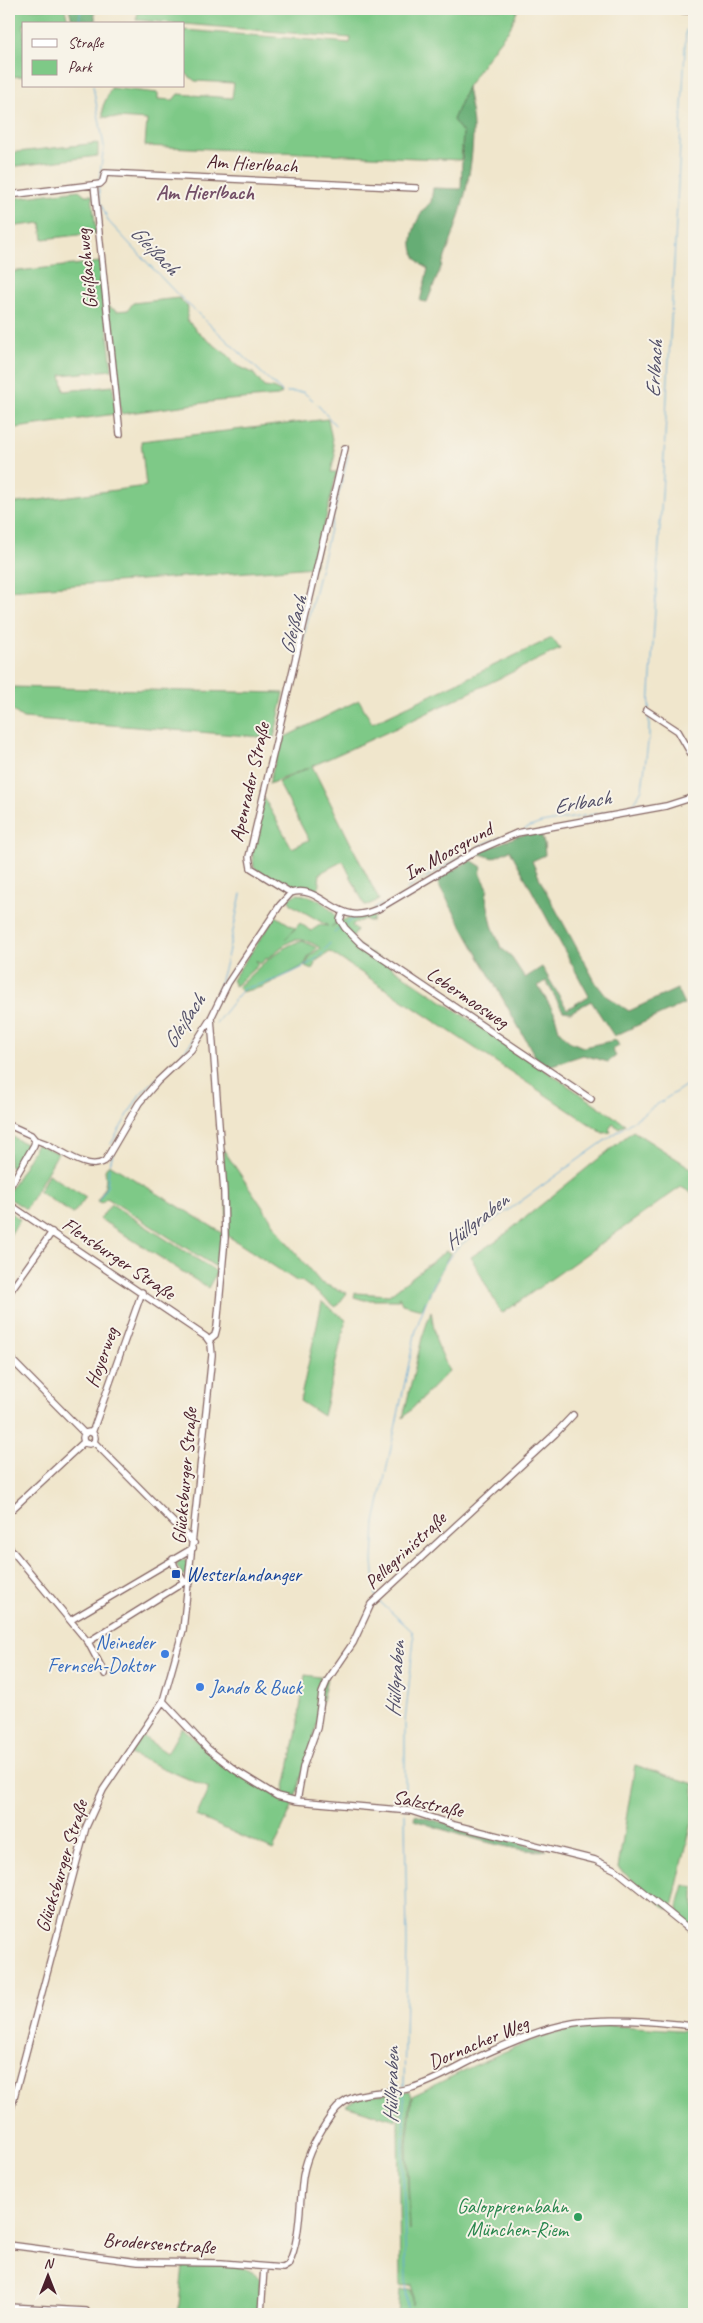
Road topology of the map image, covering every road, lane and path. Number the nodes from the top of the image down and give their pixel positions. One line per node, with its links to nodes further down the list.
1 (673, 9): 2 (main road)
2 (682, 9): 3 (main road)
3 (694, 11)
4 (97, 184): 5 (street, Am Hierlbach); 6 (street); 7 (street, Gleißachweg)
5 (416, 188)
6 (9, 195)
7 (120, 434)
8 (345, 448): 14 (street, Apenrader Straße)
9 (646, 710): 10 (street)
10 (694, 759)
11 (694, 797): 12 (street, Im Moosgrund)
12 (688, 800): 13 (street); 15 (street, Im Moosgrund)
13 (694, 804)
14 (291, 893): 15 (street, Im Moosgrund); 16 (street)
15 (343, 912): 17 (street, Lebermoosweg)
16 (211, 1018): 19 (street); 25 (street, Glücksburger Straße)
17 (591, 1099)
18 (9, 1124): 19 (street)
19 (35, 1140): 20 (street)
20 (9, 1188)
21 (9, 1204): 22 (street, Flensburger Straße)
22 (52, 1232): 23 (street, Flensburger Straße); 24 (street)
23 (142, 1292): 25 (street, Flensburger Straße); 28 (street, Hoyerweg)
24 (9, 1293)
25 (209, 1340): 32 (street, Glücksburger Straße)
26 (9, 1357): 28 (street)
27 (573, 1415): 40 (street, Pellegrinistraße)
28 (88, 1433): 29 (street, Hoyerweg); 30 (street)
29 (84, 1442): 30 (street); 31 (street)
30 (94, 1442): 32 (street)
31 (9, 1512)
32 (194, 1546): 34 (street); 35 (street, Glücksburger Straße)
33 (9, 1548): 36 (street)
34 (173, 1559): 35 (street); 36 (street)
35 (187, 1582): 37 (street); 39 (street, Glücksburger Straße)
36 (71, 1620): 37 (street)
37 (88, 1642): 38 (street)
38 (105, 1674)
39 (163, 1701): 40 (street, Salzstraße); 43 (street, Glücksburger Straße)
40 (297, 1801): 41 (street, Salzstraße)
41 (694, 1933)
42 (694, 2026): 45 (street, Dornacher Weg)
43 (9, 2116)
44 (9, 2245): 46 (street, Brodersenstraße)
45 (295, 2247): 46 (street, Brodersenstraße)
46 (264, 2267): 49 (street)
47 (9, 2307): 48 (street)
48 (86, 2311)
49 (260, 2314)

